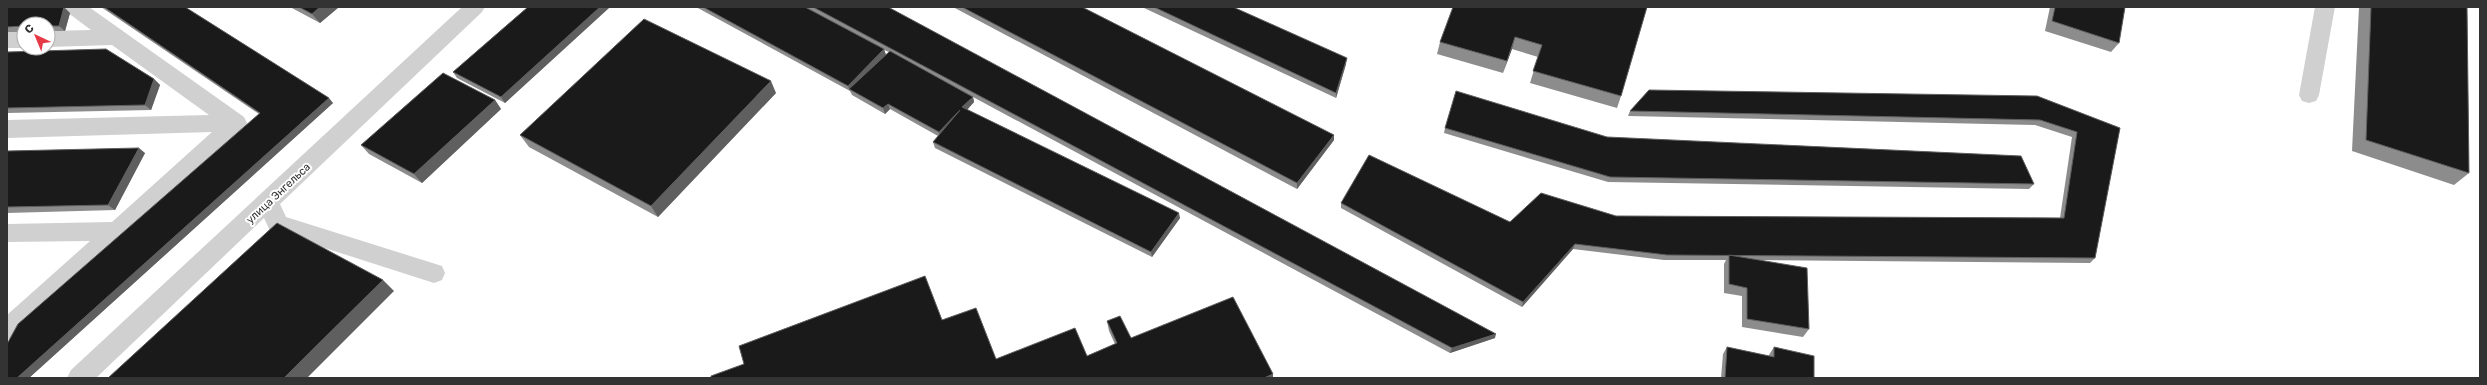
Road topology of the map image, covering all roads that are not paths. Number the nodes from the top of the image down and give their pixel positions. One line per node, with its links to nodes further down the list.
1 (74, 7): 4 (street)
2 (476, 7): 9 (street, улица Энгельса)
3 (2325, 7): 6 (street)
4 (116, 37): 5 (street); 7 (street)
5 (56, 39)
6 (2310, 95)
7 (236, 123): 8 (street); 10 (street)
8 (7, 129)
9 (268, 202): 12 (street); 14 (street, улица Энгельса)
10 (117, 231): 11 (street); 13 (street)
11 (7, 233)
12 (434, 273)
13 (7, 330)
14 (79, 378)

